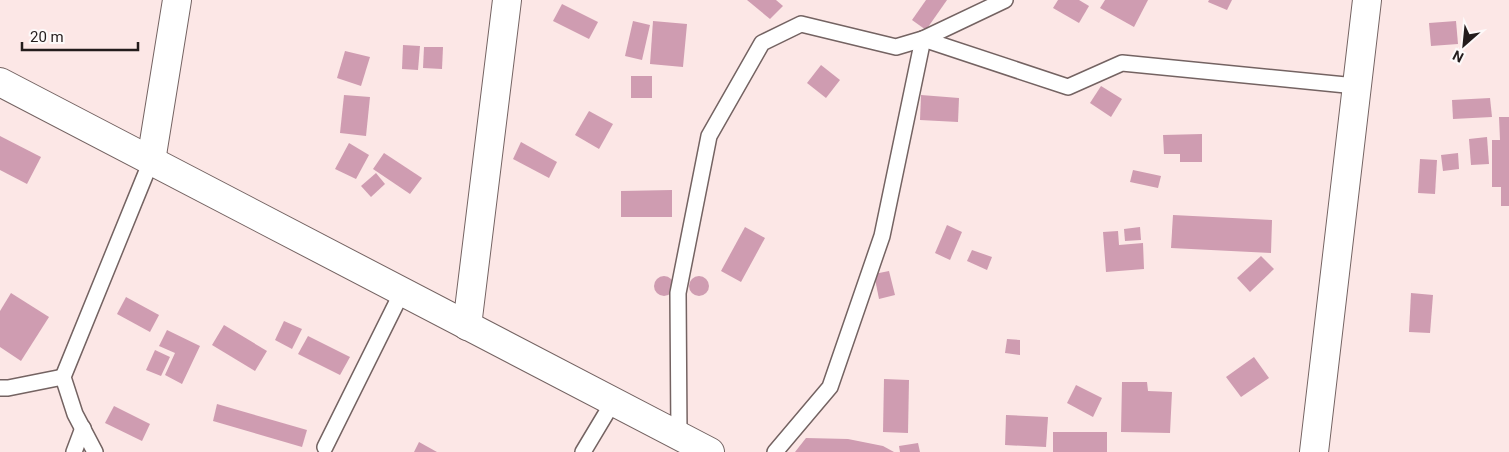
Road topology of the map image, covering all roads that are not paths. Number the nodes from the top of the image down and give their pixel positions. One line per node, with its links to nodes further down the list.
1 (177, 0): 8 (street)
2 (507, 0): 10 (street)
3 (1006, 0): 5 (lane)
4 (1367, 0): 7 (street)
5 (923, 40): 7 (lane); 15 (lane); 21 (lane)
6 (0, 82): 8 (street)
7 (1356, 86): 22 (street)
8 (151, 161): 9 (street); 11 (lane)
9 (402, 292): 10 (street); 16 (lane)
10 (467, 326): 13 (street)
11 (63, 377): 12 (lane); 14 (lane)
12 (0, 388)
13 (613, 402): 15 (street); 19 (lane)
14 (83, 428): 17 (lane); 18 (lane)
15 (679, 436): 20 (street)
16 (325, 447)
17 (74, 452)
18 (95, 452)
19 (583, 452)
20 (710, 452)
21 (775, 452)
22 (1314, 452)

